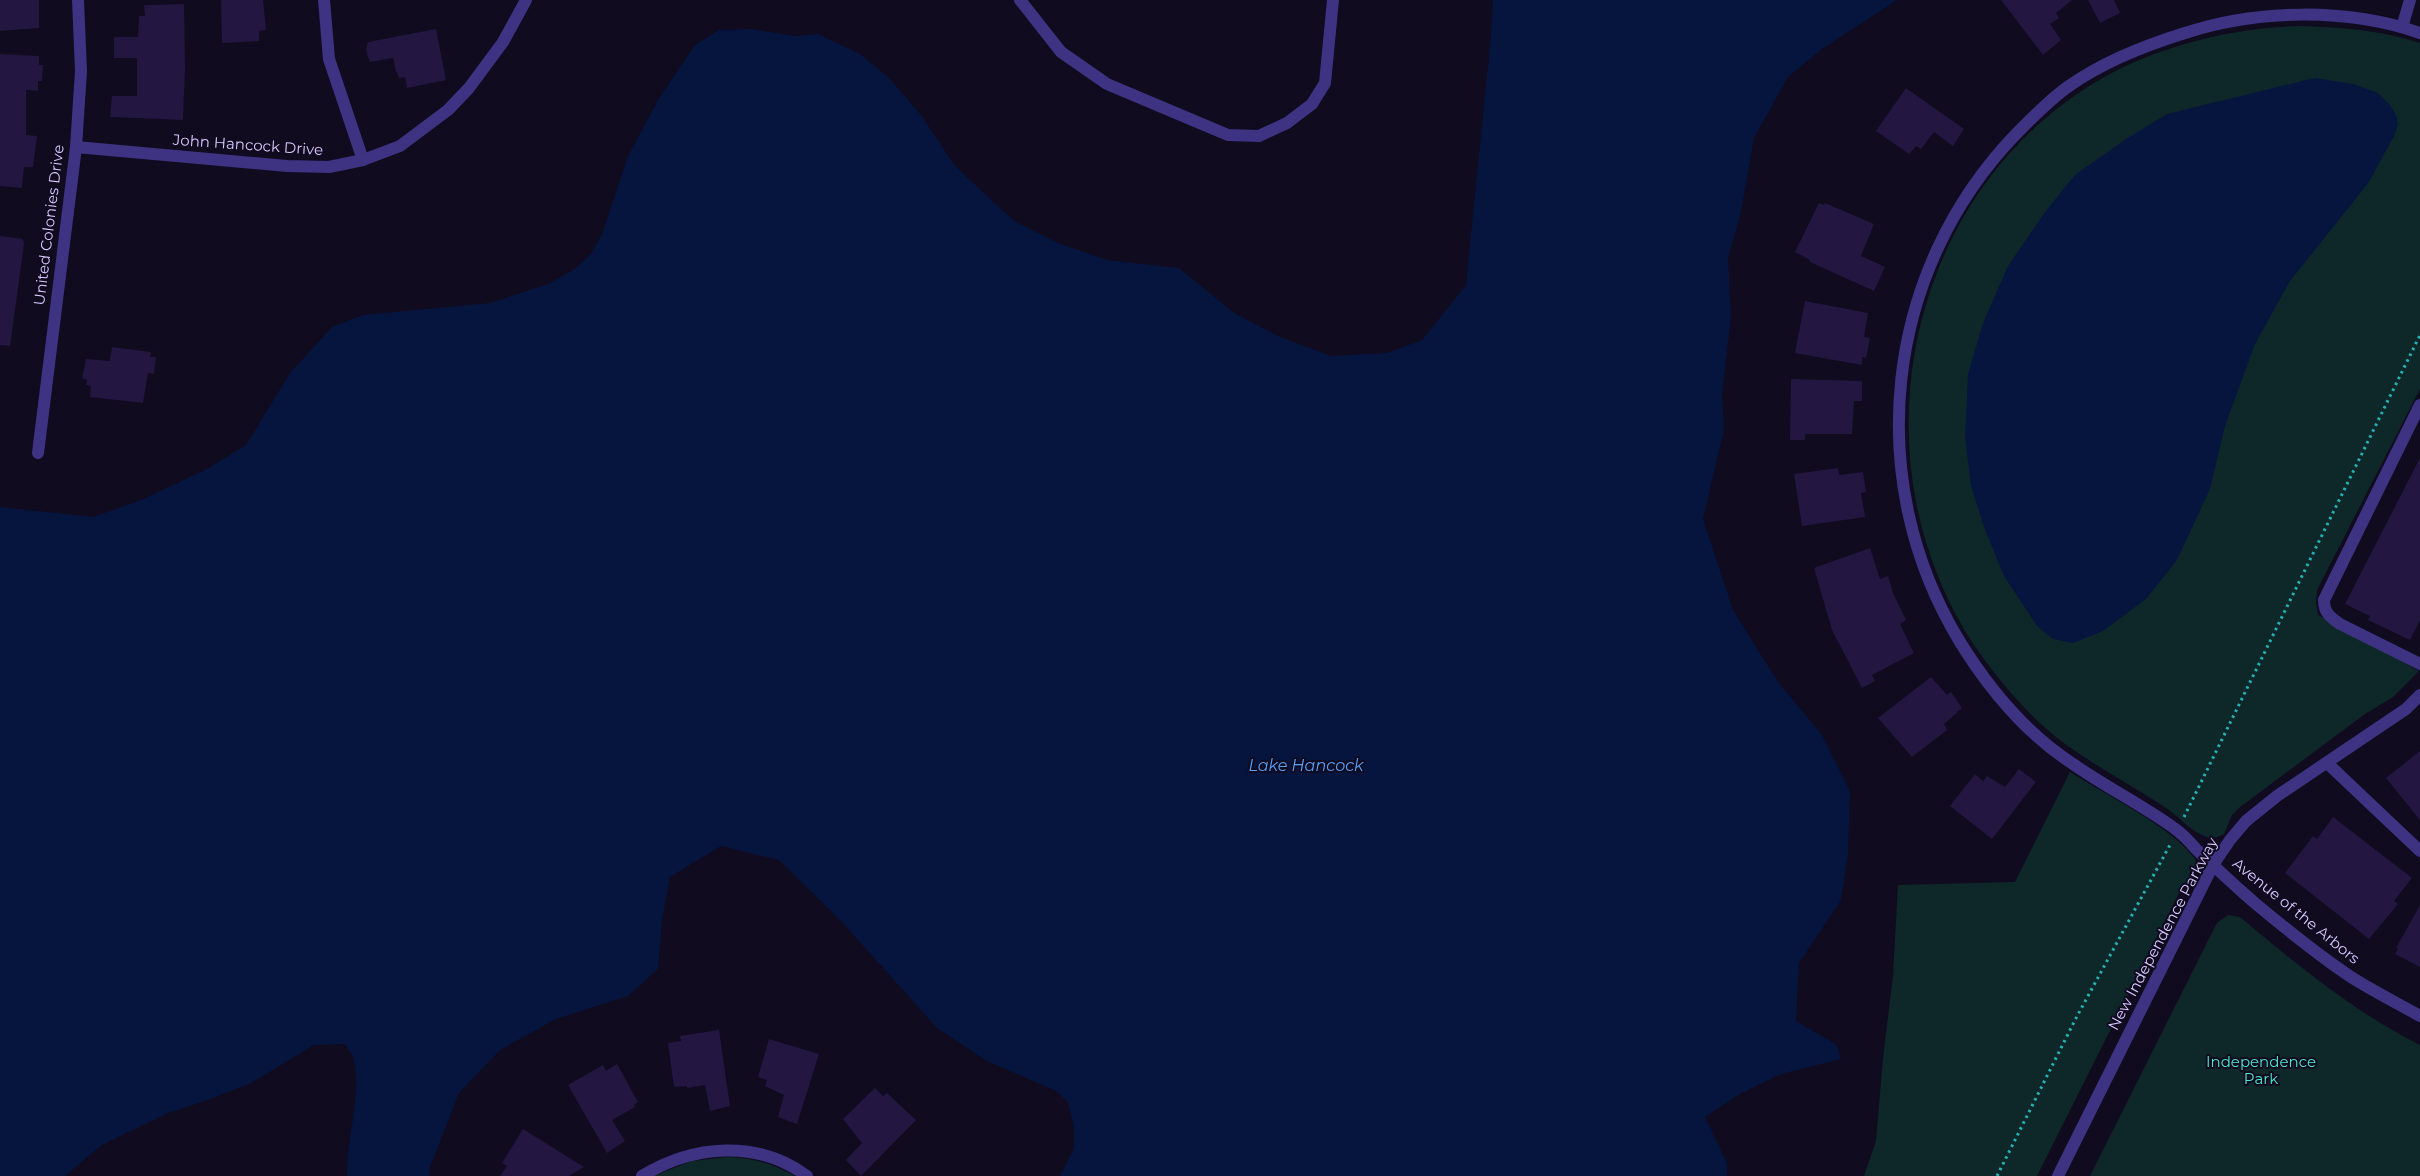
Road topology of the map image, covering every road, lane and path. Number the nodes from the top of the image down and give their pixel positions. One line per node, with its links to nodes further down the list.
1 (78, 0): 9 (street, United Colonies Drive)
2 (324, 0): 10 (street)
3 (526, 0): 10 (street, John Hancock Drive)
4 (1020, 0): 5 (street)
5 (1332, 0)
6 (2410, 0): 7 (street)
7 (2402, 27): 8 (street, Avenue of the Arbors); 17 (street, Avenue of the Arbors)
8 (2420, 33)
9 (76, 147): 10 (street, John Hancock Drive); 13 (street, United Colonies Drive)
10 (363, 160)
11 (2420, 335): 17 (path)
12 (2420, 405): 14 (street)
13 (38, 453)
14 (2420, 664)
15 (2420, 695): 16 (street, New Independence Parkway)
16 (2327, 763): 18 (street); 19 (street, New Independence Parkway)
17 (2178, 830): 19 (street, Avenue of the Arbors); 23 (path)
18 (2420, 851)
19 (2214, 865): 20 (street, Avenue of the Arbors); 24 (street, New Independence Parkway)
20 (2420, 1016)
21 (642, 1176): 22 (street)
22 (807, 1176)
23 (1997, 1176)
24 (2058, 1176)

